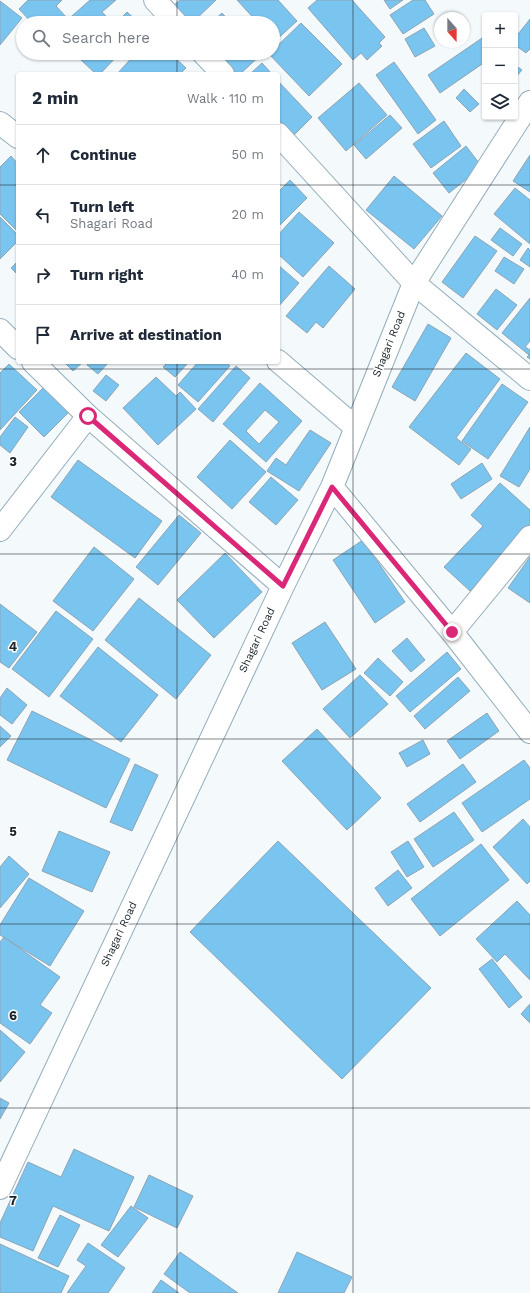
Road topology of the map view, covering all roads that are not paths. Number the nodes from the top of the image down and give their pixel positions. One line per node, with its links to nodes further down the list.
1 (155, 0): 2 (street)
2 (170, 16)
3 (210, 60): 4 (street)
4 (221, 72)
5 (530, 102): 9 (street, Shagari Road)
6 (0, 123): 7 (street)
7 (16, 135)
8 (280, 136): 9 (street)
9 (414, 283): 14 (street); 16 (street, Shagari Road)
10 (0, 330): 11 (street)
11 (16, 346)
12 (280, 363): 16 (street)
13 (35, 364): 15 (street)
14 (530, 379)
15 (88, 416): 18 (street); 20 (street)
16 (355, 427): 17 (street, Shagari Road)
17 (332, 487): 20 (street, Shagari Road); 21 (street)
18 (0, 530)
19 (530, 537): 21 (street)
20 (283, 586): 23 (street, Shagari Road)
21 (452, 632): 22 (street)
22 (530, 732)
23 (0, 1188)

